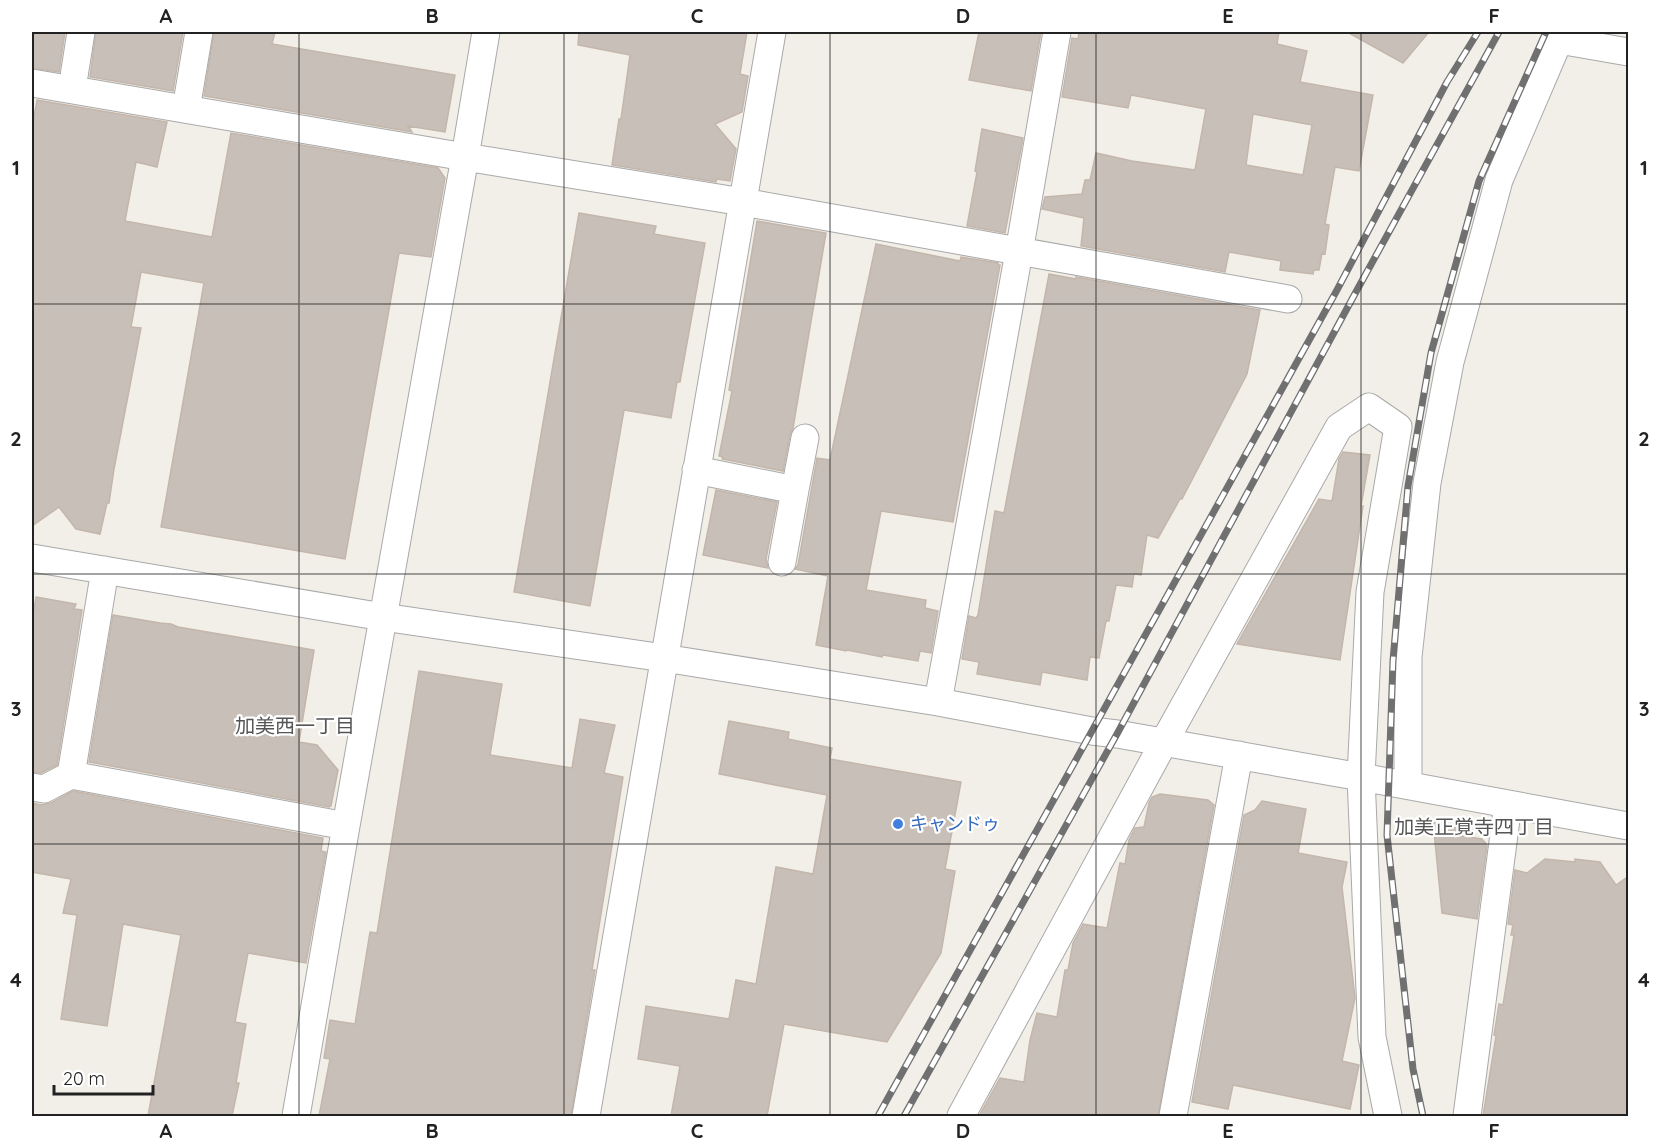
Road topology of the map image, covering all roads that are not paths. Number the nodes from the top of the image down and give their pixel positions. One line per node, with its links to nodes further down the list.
1 (81, 32): 8 (street)
2 (199, 32): 9 (street)
3 (486, 32): 10 (street)
4 (772, 32): 11 (street)
5 (1057, 32): 12 (street)
6 (1629, 52): 27 (street)
7 (32, 83): 8 (street)
8 (72, 90): 9 (street)
9 (186, 109): 10 (street)
10 (465, 157): 11 (street); 20 (street)
11 (743, 202): 12 (street); 15 (street)
12 (1019, 252): 13 (street); 22 (street)
13 (1288, 299)
14 (805, 438): 16 (street)
15 (696, 470): 16 (street); 21 (street)
16 (795, 490): 18 (street)
17 (32, 558): 19 (street)
18 (782, 562)
19 (105, 570): 20 (street); 25 (street)
20 (383, 616): 21 (street); 30 (street)
21 (664, 658): 22 (street); 33 (street)
22 (938, 702): 23 (street)
23 (1164, 742): 24 (street); 26 (street); 34 (street)
24 (1239, 755): 26 (street); 35 (street)
25 (71, 775): 28 (street); 30 (street)
26 (1361, 777): 27 (street); 36 (street)
27 (1408, 785): 29 (street)
28 (32, 787)
29 (1508, 804): 31 (street); 37 (street)
30 (346, 826): 32 (street)
31 (1629, 826)
32 (296, 1116)
33 (586, 1116)
34 (961, 1116)
35 (1173, 1116)
36 (1388, 1116)
37 (1467, 1116)

